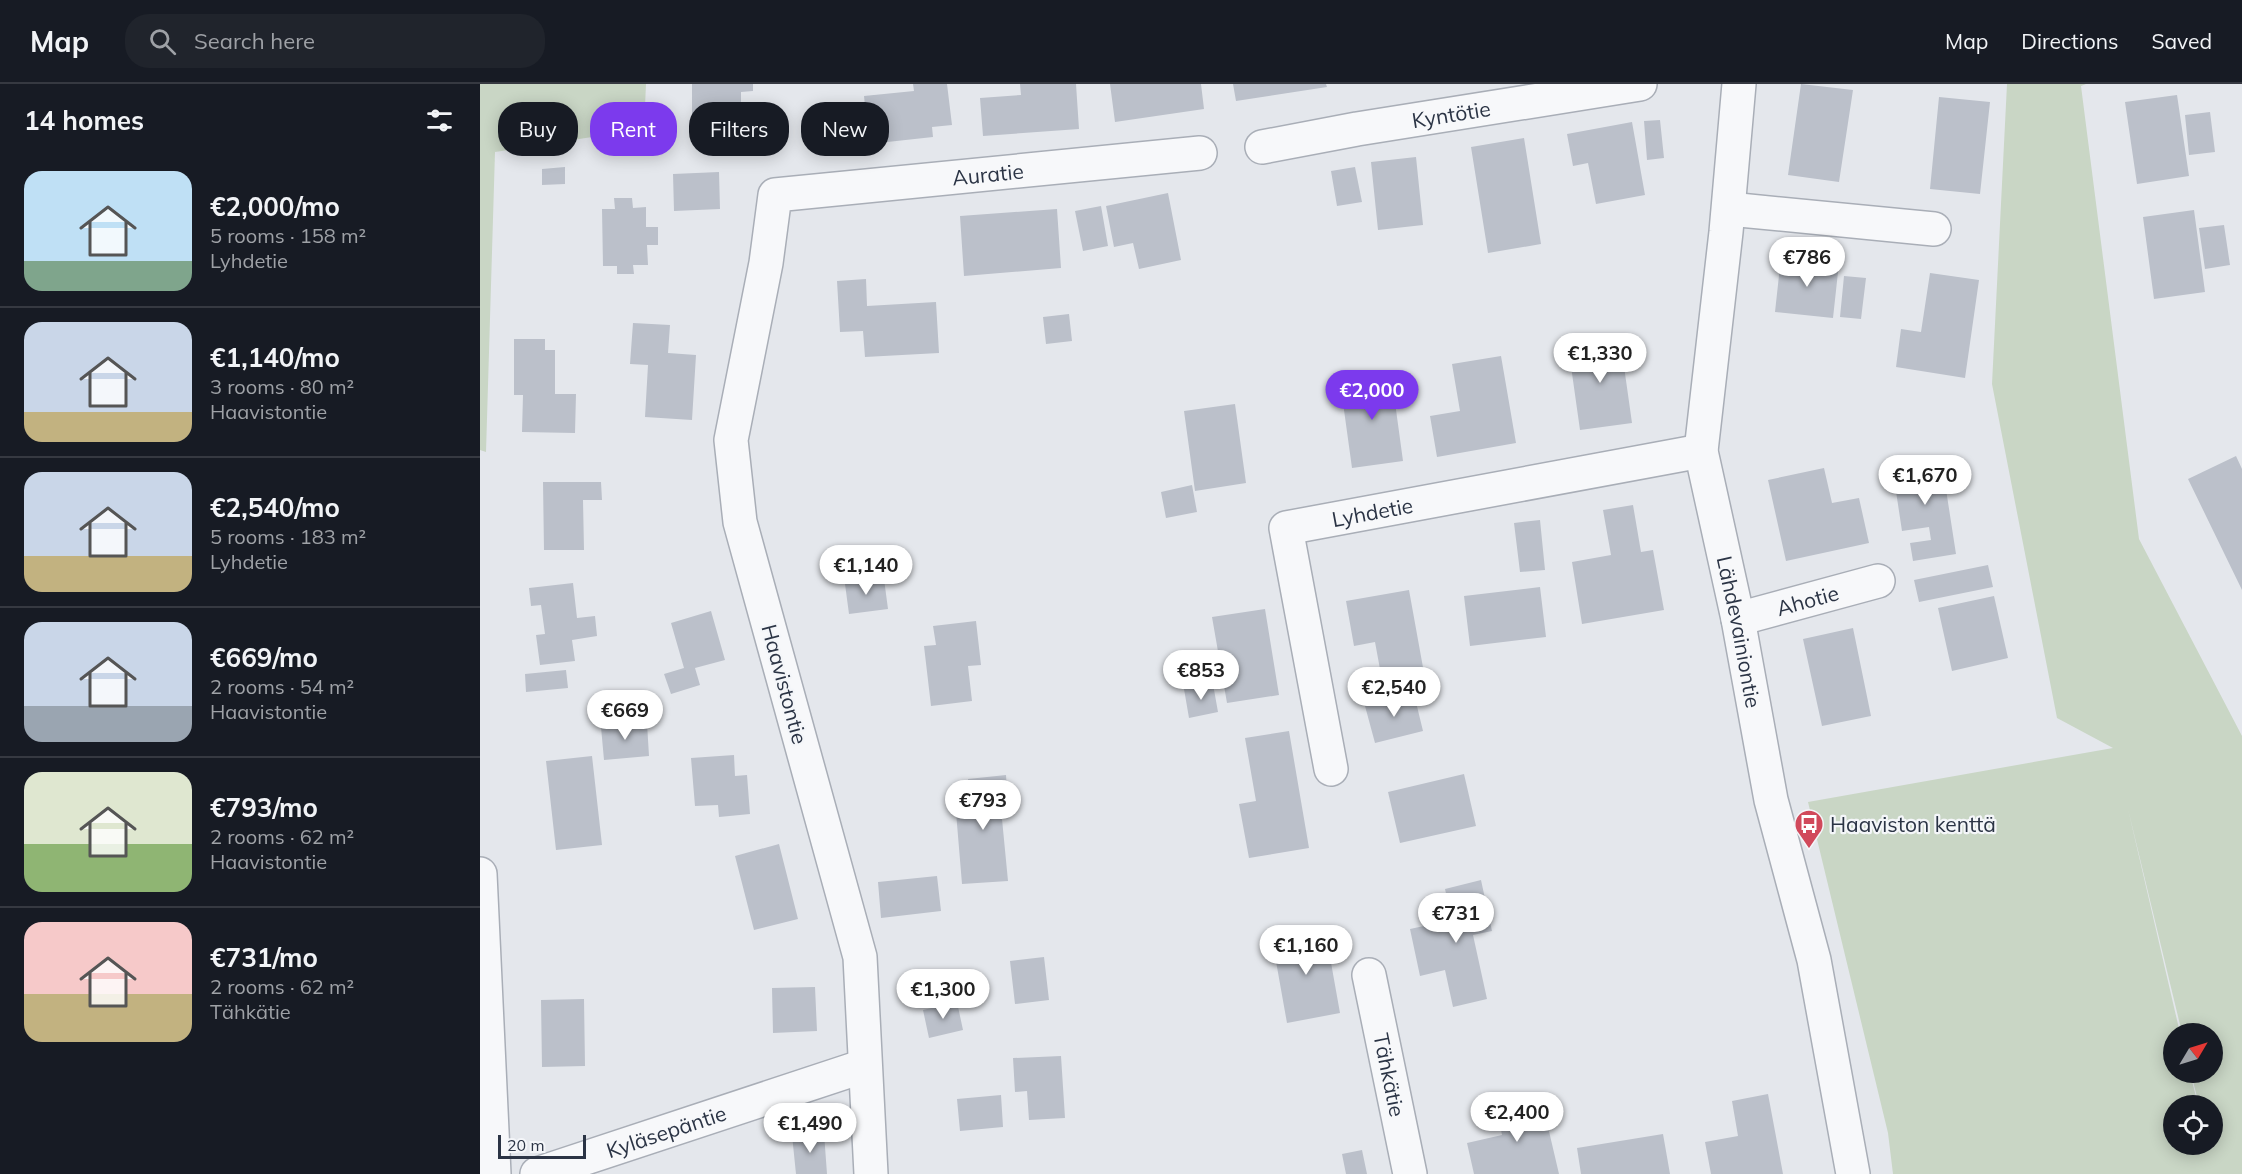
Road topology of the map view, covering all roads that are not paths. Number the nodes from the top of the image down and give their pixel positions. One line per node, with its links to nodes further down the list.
1 (1640, 84): 3 (street, Kyntötie)
2 (1739, 84): 6 (street, Lähdevainiontie)
3 (1262, 147)
4 (1200, 153): 5 (street, Auratie)
5 (775, 195): 14 (street, Haavistontie)
6 (1729, 209): 7 (street); 8 (street, Lähdevainiontie)
7 (1934, 229)
8 (1701, 451): 10 (street, Lähdevainiontie); 11 (street, Lyhdetie)
9 (1878, 581): 10 (street, Ahotie)
10 (1738, 619): 19 (street, Lähdevainiontie)
11 (1331, 769)
12 (480, 874): 15 (street)
13 (1369, 975): 18 (street, Tähkätie)
14 (864, 1066): 16 (street, Kyläsepäntie); 17 (street, Haavistontie)
15 (494, 1174)
16 (537, 1174)
17 (871, 1174)
18 (1410, 1174)
19 (1853, 1174)

